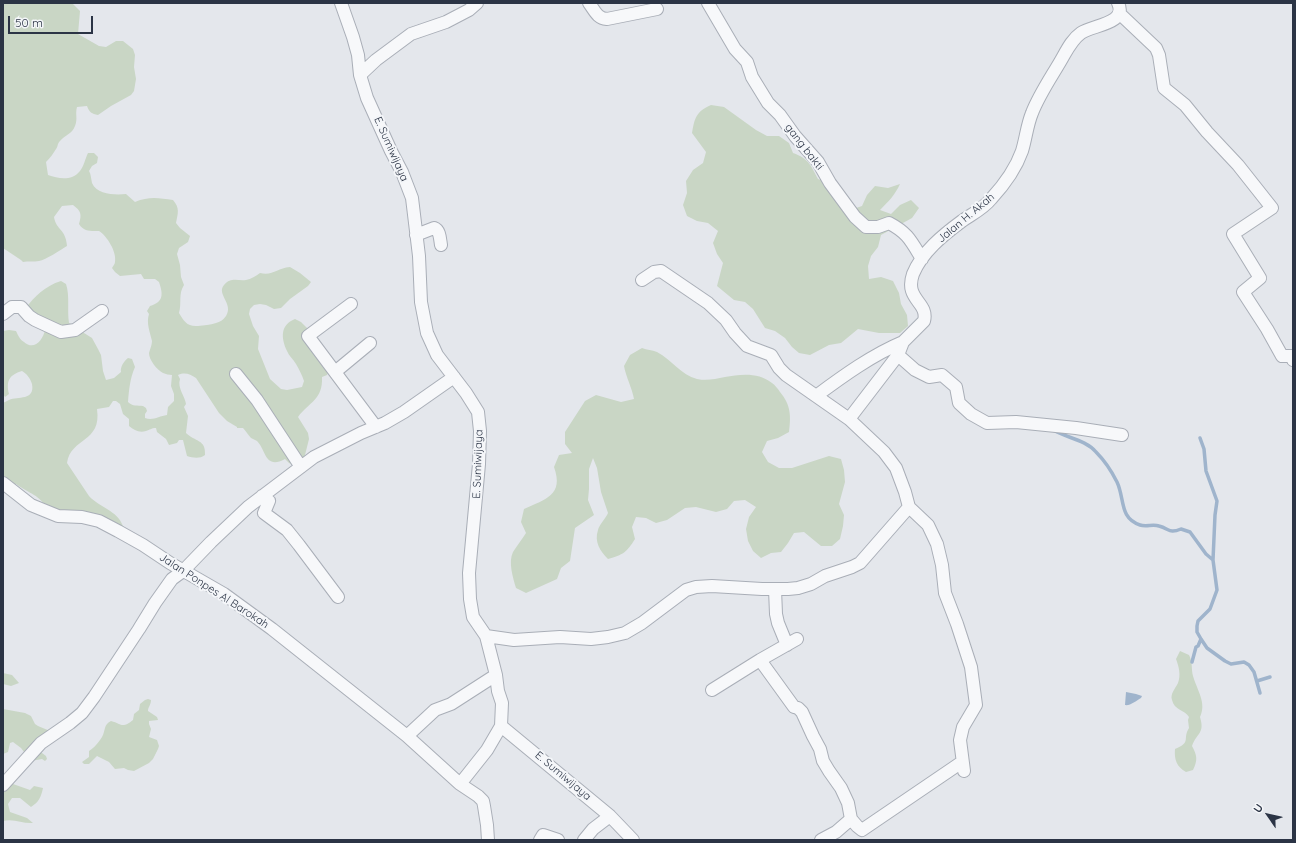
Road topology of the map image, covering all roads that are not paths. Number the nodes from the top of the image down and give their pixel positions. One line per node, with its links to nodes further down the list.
1 (341, 3): 7 (street, E. Sumiwijaya)
2 (477, 3): 7 (street)
3 (589, 3): 6 (street)
4 (708, 3): 10 (street, gang bakti)
5 (1119, 8): 10 (street, Jalan H. Akah); 18 (street)
6 (657, 9)
7 (360, 75): 8 (street, E. Sumiwijaya)
8 (416, 235): 9 (street); 21 (street, E. Sumiwijaya)
9 (442, 245)
10 (922, 259): 15 (street, Jalan H. Akah)
11 (642, 280): 22 (street)
12 (351, 304): 19 (street)
13 (102, 311): 14 (street)
14 (3, 314)
15 (903, 342): 17 (street, Jalan H. Akah); 22 (street)
16 (370, 343): 19 (street)
17 (898, 355): 23 (street, Jalan H. Akah); 25 (street)
18 (1293, 360)
19 (334, 372): 24 (street)
20 (236, 374): 26 (street)
21 (454, 377): 24 (street); 33 (street, E. Sumiwijaya)
22 (816, 396): 23 (street)
23 (849, 419): 29 (street)
24 (376, 427): 26 (street)
25 (1122, 435)
26 (301, 467): 28 (street)
27 (3, 483): 30 (street, Jalan Ponpes Al Barokah)
28 (262, 496): 30 (street); 32 (street)
29 (909, 507): 31 (street); 42 (street)
30 (183, 571): 38 (street, Jalan Ponpes Al Barokah); 40 (street)
31 (776, 589): 33 (street); 34 (street)
32 (338, 597)
33 (486, 636): 35 (street, E. Sumiwijaya)
34 (760, 660): 36 (street); 42 (street)
35 (496, 675): 37 (street, E. Sumiwijaya); 38 (street)
36 (712, 690)
37 (501, 726): 39 (street); 41 (street, E. Sumiwijaya)
38 (407, 736): 39 (street, Jalan Ponpes Al Barokah)
39 (460, 784): 43 (street, Jalan Ponpes Al Barokah)
40 (3, 785)
41 (610, 816): 46 (street); 47 (street, E. Sumiwijaya)
42 (851, 819): 48 (street)
43 (488, 840)
44 (540, 840): 45 (street)
45 (558, 840)
46 (584, 840)
47 (633, 840)
48 (821, 840)

